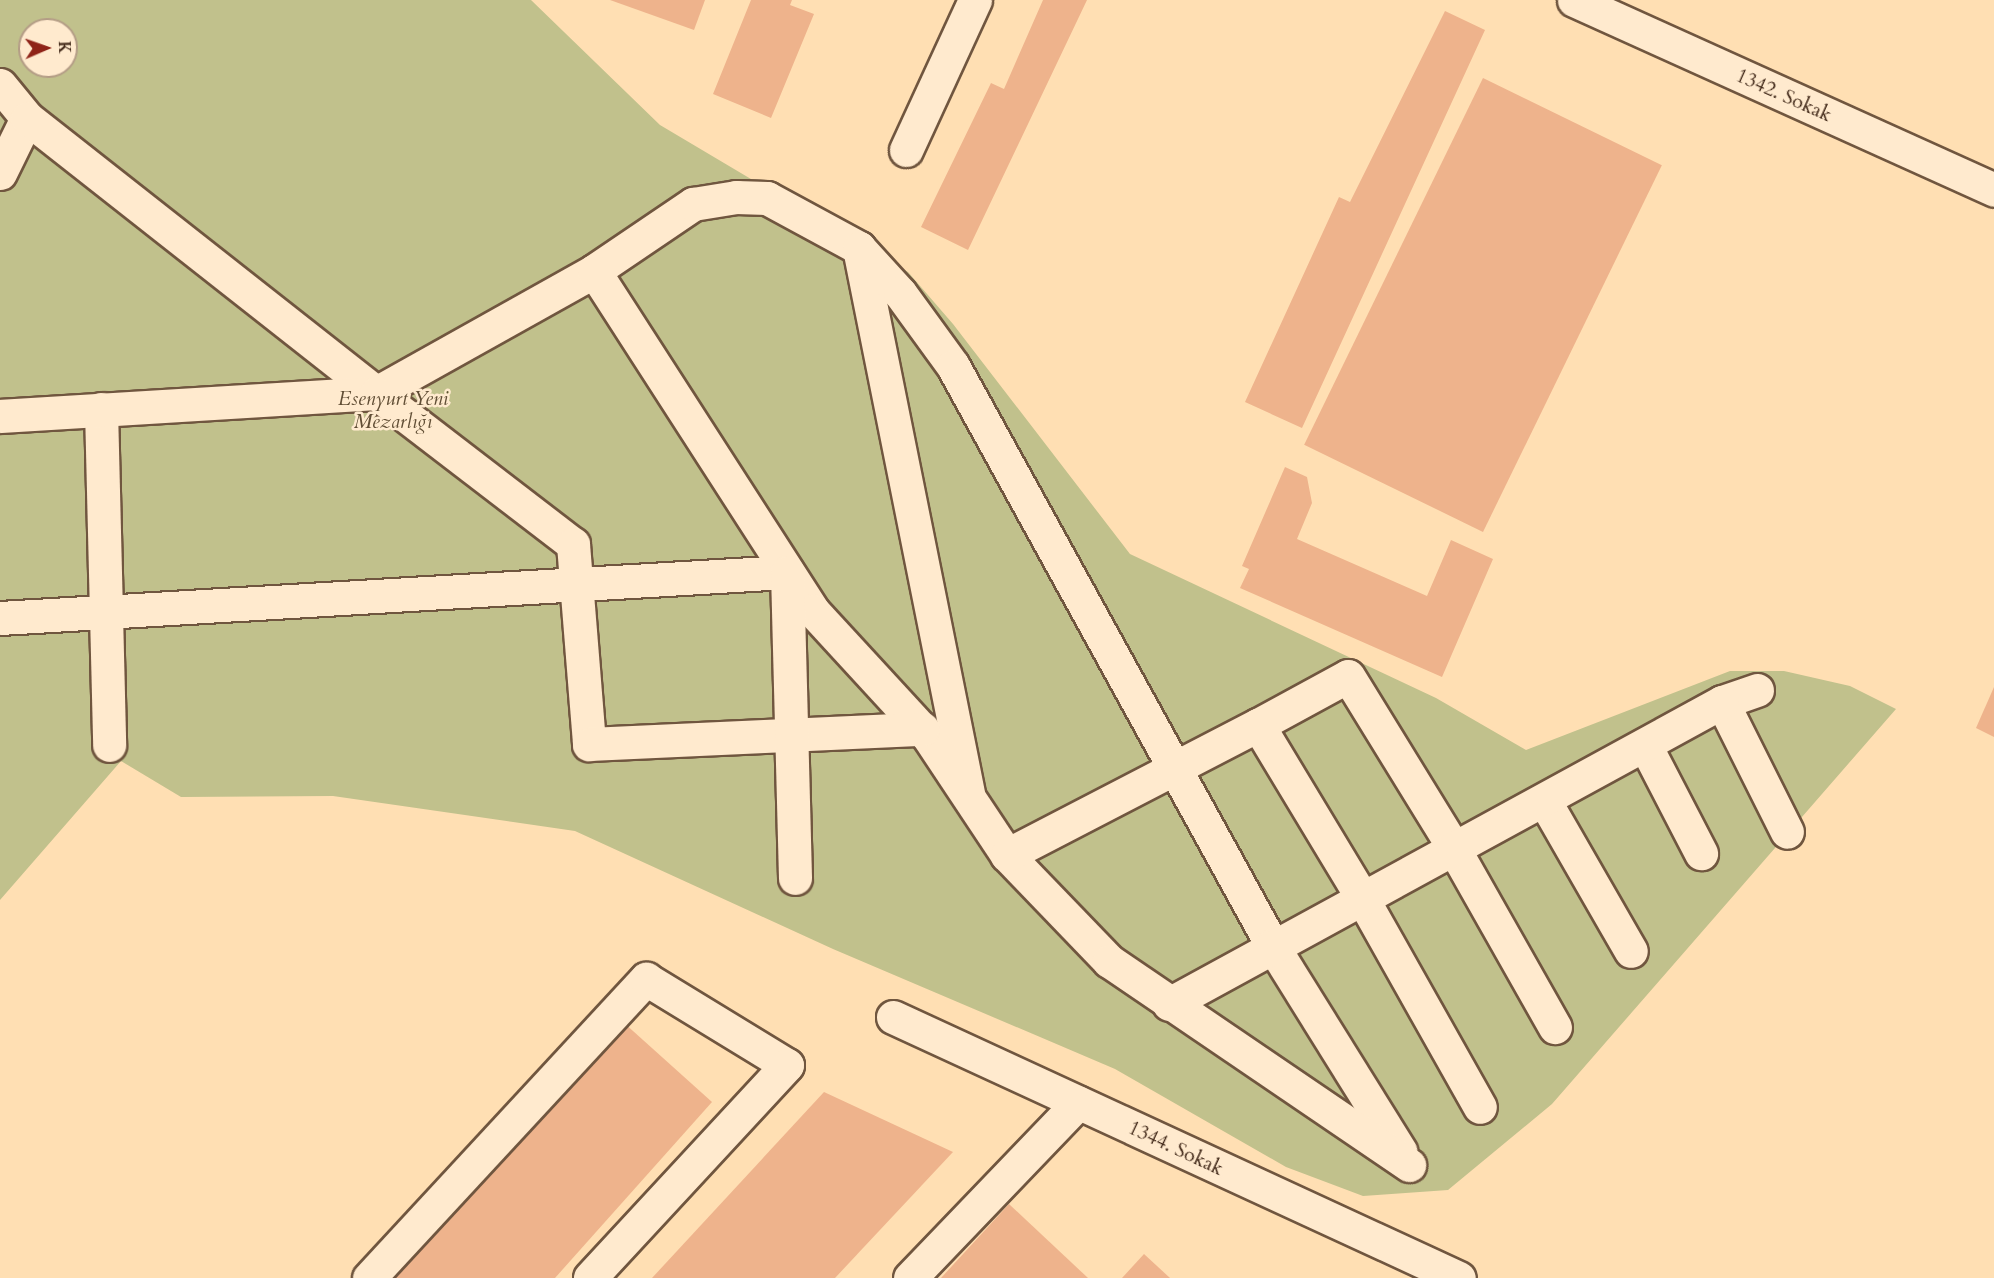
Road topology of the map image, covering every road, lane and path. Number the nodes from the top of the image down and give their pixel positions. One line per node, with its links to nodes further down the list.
1 (975, 0): 5 (street)
2 (1574, 0): 7 (street, 1342. Sokak)
3 (0, 85): 4 (street)
4 (27, 118): 6 (street); 10 (street)
5 (906, 150)
6 (0, 173)
7 (1994, 190)
8 (859, 248): 9 (street); 24 (street); 25 (street)
9 (594, 271): 10 (street); 13 (street)
10 (376, 393): 11 (street); 14 (street)
11 (101, 410): 12 (street); 15 (street)
12 (0, 416)
13 (787, 572): 14 (street); 20 (street); 21 (street)
14 (577, 584): 15 (street); 21 (street)
15 (106, 612): 16 (street); 22 (street)
16 (0, 618)
17 (1757, 690): 18 (street)
18 (1722, 702): 23 (street); 27 (street)
19 (1257, 725): 24 (street); 28 (street); 32 (street)
20 (922, 729): 21 (street); 25 (street)
21 (791, 736): 31 (street)
22 (109, 745)
23 (1644, 745): 26 (street); 29 (street)
24 (1175, 768): 30 (street); 33 (street)
25 (968, 794): 30 (street)
26 (1544, 800): 28 (street); 34 (street)
27 (1787, 832)
28 (1453, 847): 32 (street); 37 (street)
29 (1701, 853)
30 (1006, 855): 35 (street)
31 (795, 878)
32 (1361, 896): 33 (street); 39 (street)
33 (1272, 945): 35 (street); 35 (street)
34 (1631, 951)
35 (1169, 1004)
36 (892, 1017): 38 (street, 1344. Sokak)
37 (1555, 1027)
38 (1078, 1103): 42 (street); 43 (street, 1344. Sokak)
39 (1480, 1107)
40 (369, 1278): 41 (street)
41 (590, 1278)
42 (910, 1278)
43 (1459, 1278)

